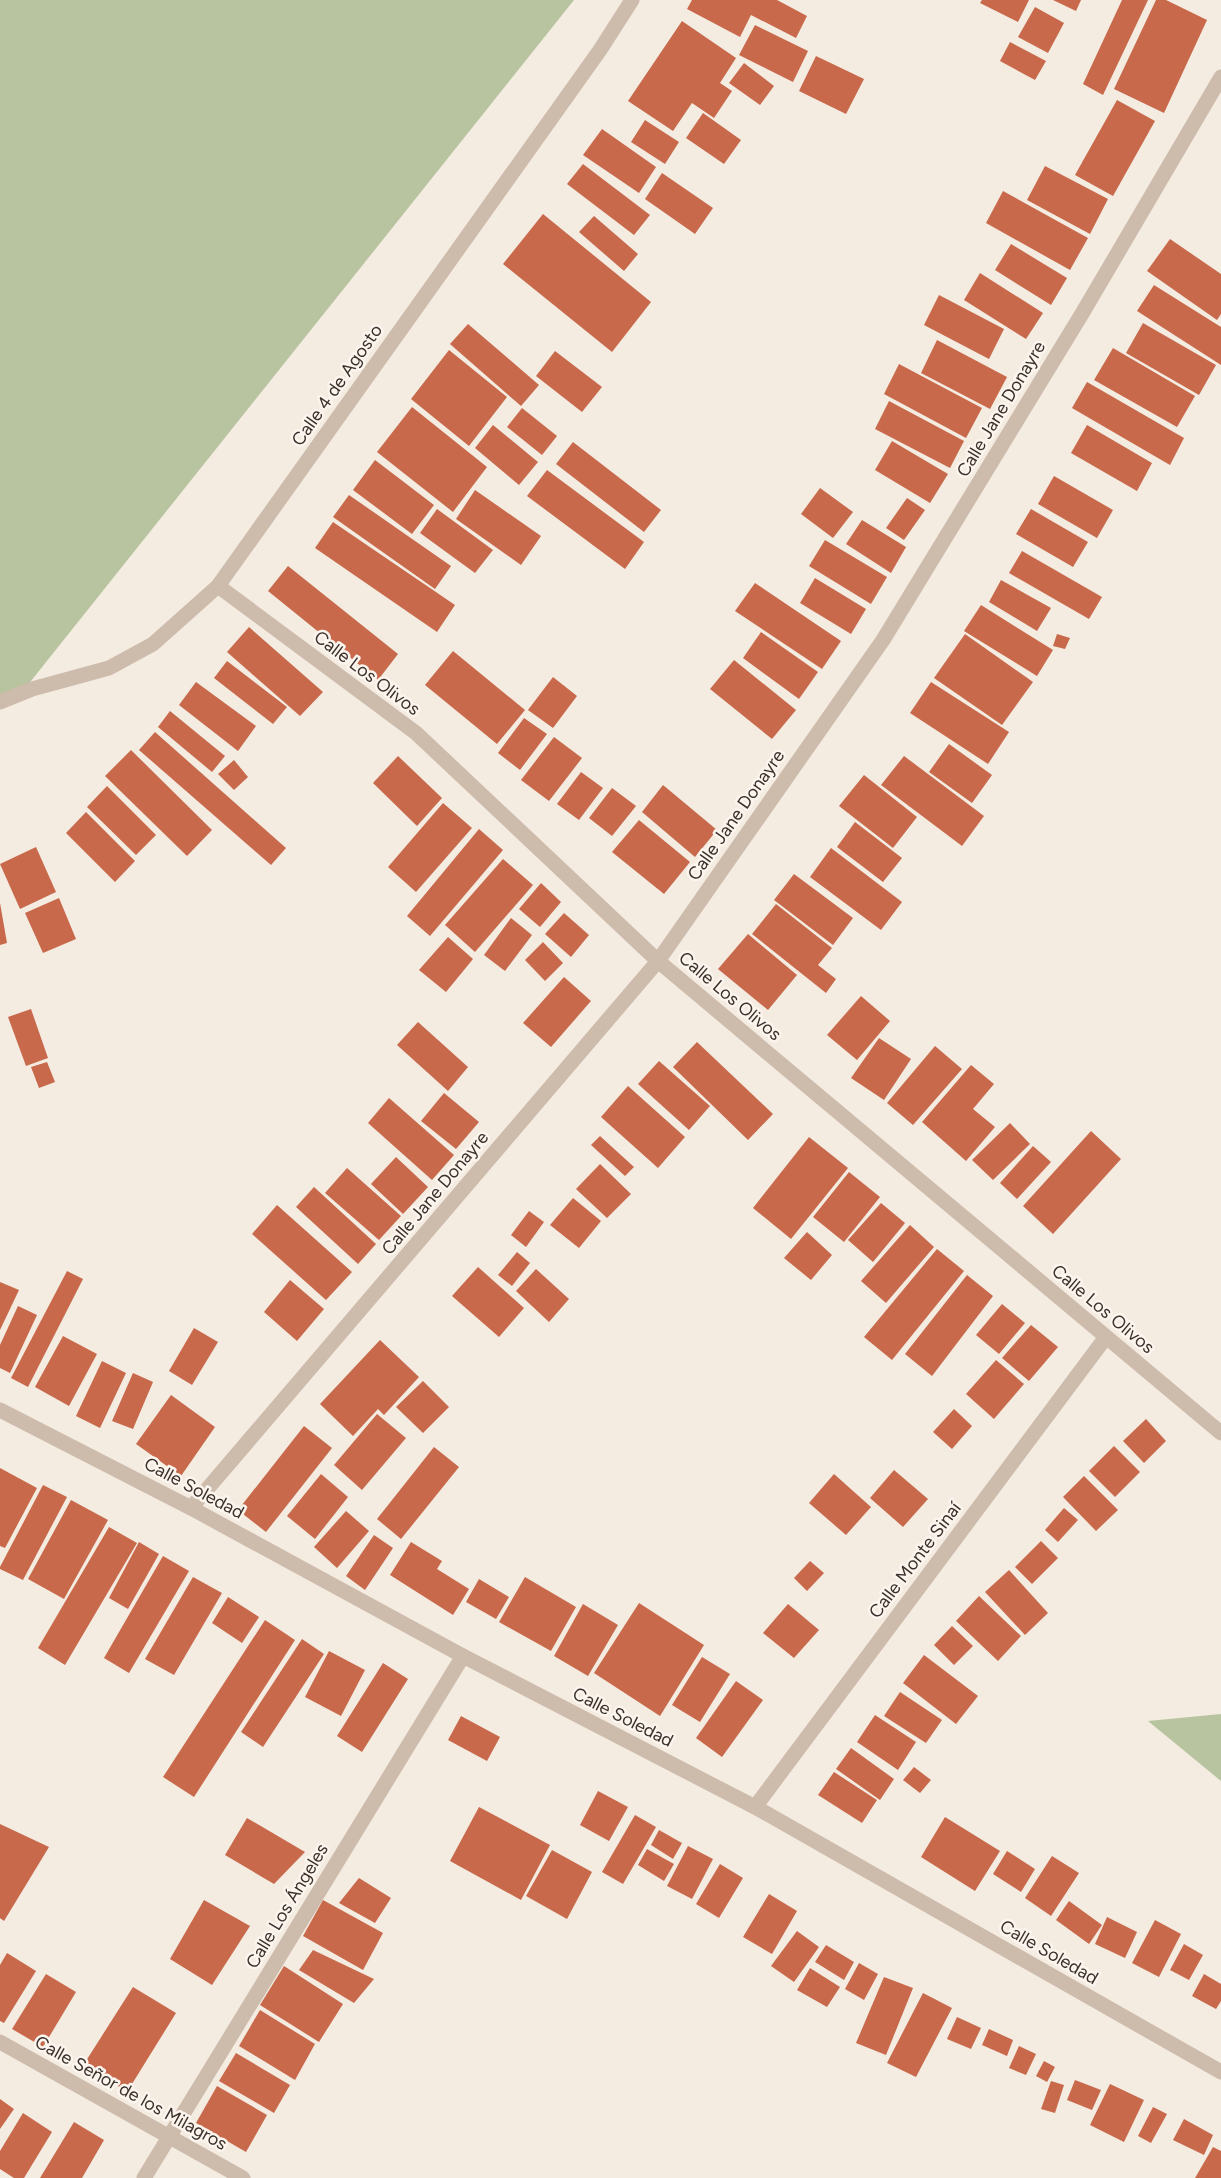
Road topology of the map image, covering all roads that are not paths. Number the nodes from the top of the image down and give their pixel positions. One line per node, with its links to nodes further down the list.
1 (632, 0): 3 (street, Calle 4 de Agosto)
2 (1221, 78): 5 (street, Calle Jane Donayre)
3 (218, 586): 4 (street, Calle 4 de Agosto); 5 (street, Calle Los Olivos)
4 (0, 702)
5 (658, 961): 6 (street, Calle Los Olivos); 9 (street, Calle Jane Donayre)
6 (1106, 1337): 8 (street, Calle Los Olivos); 11 (street, Calle Monte Sinaí)
7 (0, 1410): 9 (street, Calle Soledad)
8 (1221, 1433)
9 (191, 1508): 10 (street, Calle Soledad)
10 (463, 1656): 11 (street, Calle Soledad); 14 (street, Calle Los Ángeles)
11 (755, 1807): 13 (street, Calle Soledad)
12 (0, 2042): 14 (street, Calle Señor de los Milagros)
13 (1221, 2072)
14 (168, 2137): 15 (street, Calle Los Ángeles); 16 (street, Calle Señor de los Milagros)
15 (144, 2178)
16 (243, 2178)

